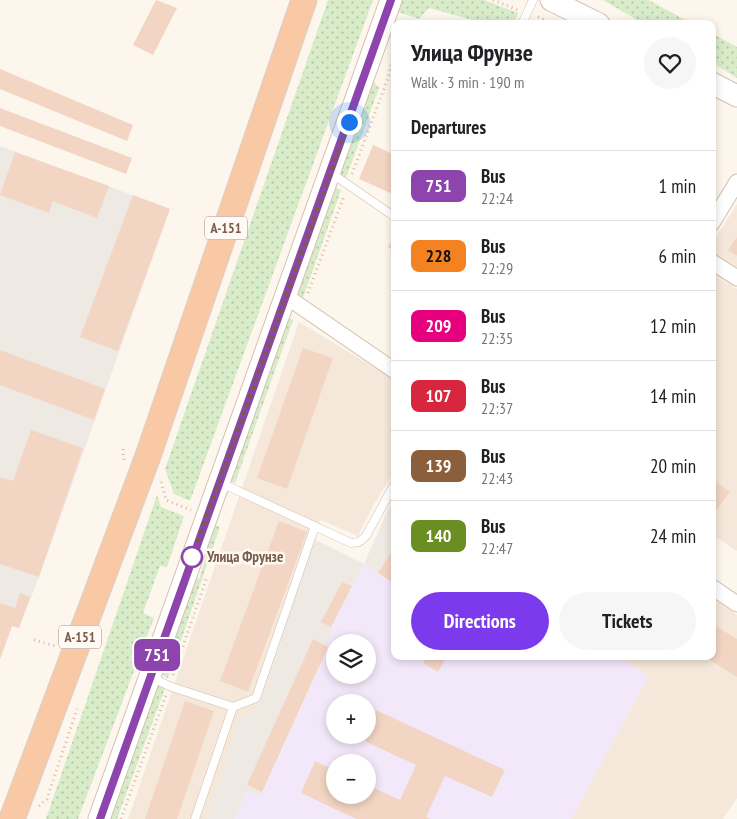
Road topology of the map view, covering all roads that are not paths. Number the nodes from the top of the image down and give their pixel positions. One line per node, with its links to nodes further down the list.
1 (304, 0): 24 (highway, А-151)
2 (391, 0): 9 (main road)
3 (533, 0): 5 (lane)
4 (551, 0): 6 (main road)
5 (524, 20)
6 (591, 20)
7 (716, 86): 8 (main road)
8 (737, 96)
9 (339, 179): 11 (lane); 15 (main road)
10 (737, 182): 12 (street)
11 (391, 214)
12 (716, 216)
13 (716, 265): 14 (street)
14 (737, 278)
15 (294, 303): 16 (street); 17 (main road)
16 (391, 368)
17 (219, 483): 19 (lane); 22 (main road)
18 (391, 490): 19 (lane)
19 (315, 526): 23 (lane)
20 (716, 590): 21 (street)
21 (737, 604)
22 (150, 676): 23 (lane); 25 (main road)
23 (233, 707): 26 (lane)
24 (12, 819)
25 (100, 819)
26 (195, 819)

